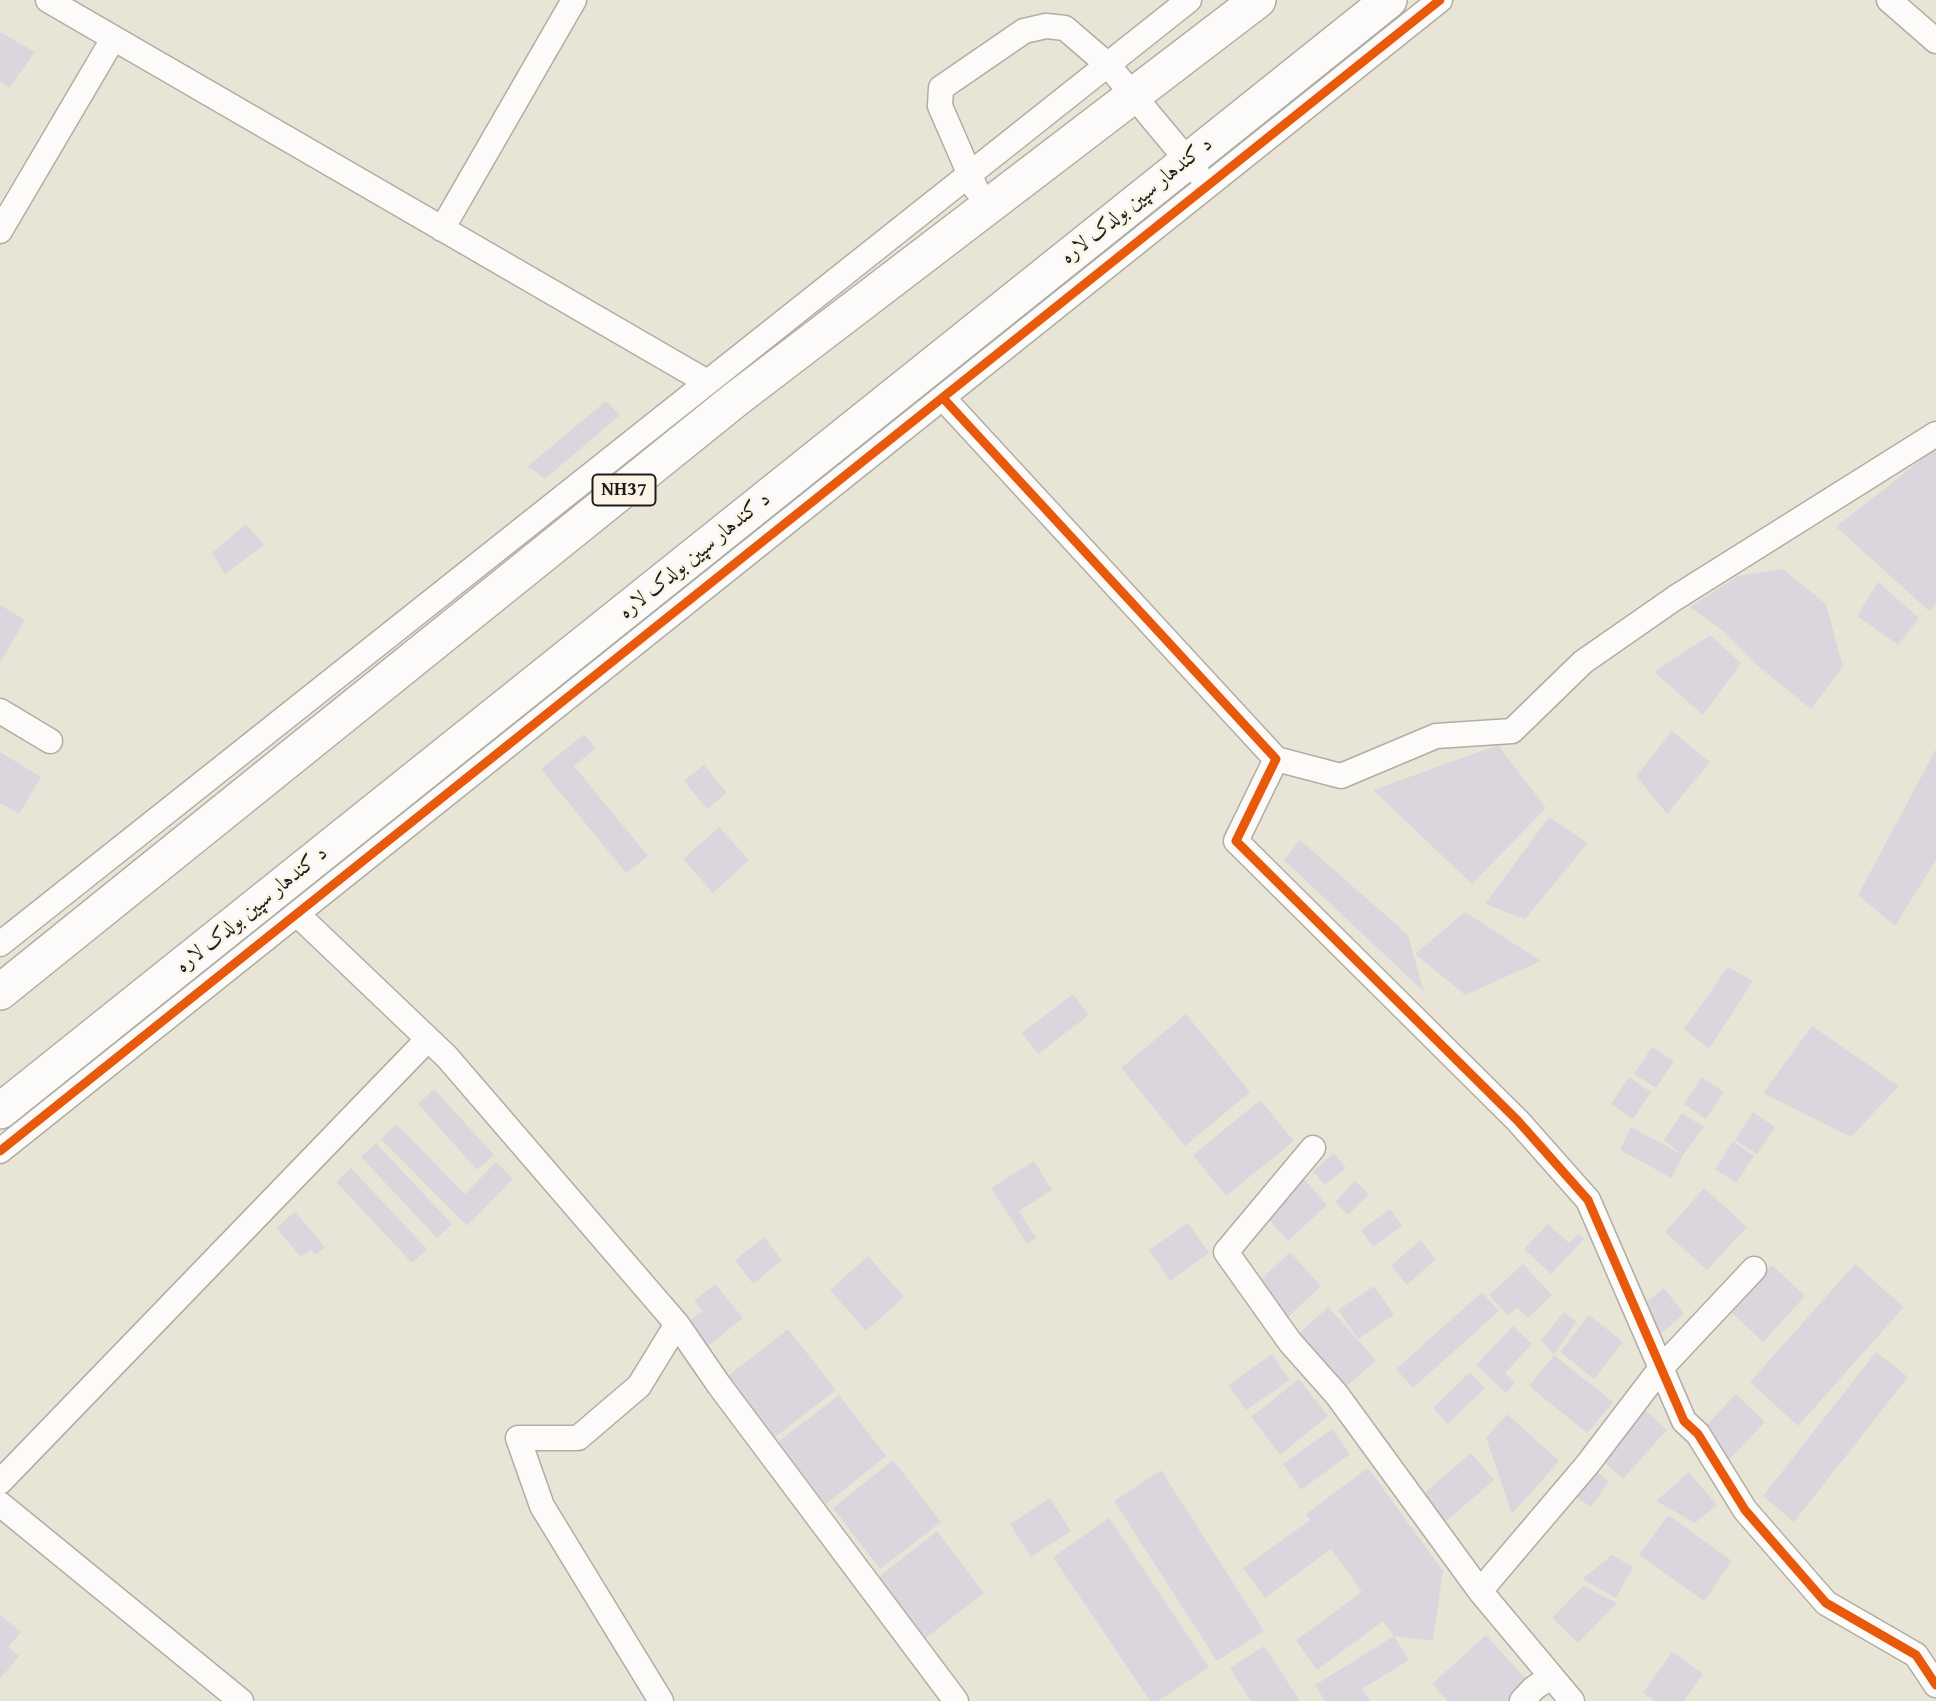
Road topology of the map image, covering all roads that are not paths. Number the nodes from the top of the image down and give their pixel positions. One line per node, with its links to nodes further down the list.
1 (48, 0): 8 (street)
2 (574, 0): 15 (street)
3 (1189, 0): 10 (street)
4 (1258, 0): 11 (highway, NH37)
5 (1389, 0): 12 (highway, د کندهار سپین بولدک لاره)
6 (1440, 0): 12 (street)
7 (1889, 0): 9 (street)
8 (113, 39): 15 (street); 16 (street)
9 (1936, 41)
10 (1108, 65): 11 (street); 13 (street); 13 (street)
11 (1134, 95): 12 (street); 14 (highway, NH37)
12 (1198, 173): 18 (street); 27 (highway, د کندهار سپین بولدک لاره)
13 (970, 174): 14 (street); 17 (street)
14 (985, 208): 25 (highway, NH37)
15 (442, 229): 17 (street)
16 (0, 231)
17 (707, 382): 24 (street)
18 (943, 398): 22 (street); 23 (street)
19 (1936, 434): 22 (street)
20 (0, 711): 21 (street)
21 (50, 741)
22 (1276, 759): 32 (street)
23 (297, 914): 26 (street); 29 (street)
24 (0, 944)
25 (0, 992)
26 (428, 1039): 31 (street); 33 (street)
27 (0, 1111)
28 (1313, 1148): 35 (street)
29 (0, 1151)
30 (1754, 1269): 32 (street)
31 (677, 1324): 39 (street); 40 (street)
32 (1661, 1368): 35 (street); 37 (street)
33 (0, 1482)
34 (0, 1504): 38 (street)
35 (1480, 1591): 36 (street)
36 (1551, 1677): 41 (street); 42 (street)
37 (1936, 1685)
38 (242, 1701)
39 (661, 1701)
40 (956, 1701)
41 (1522, 1701)
42 (1572, 1701)

